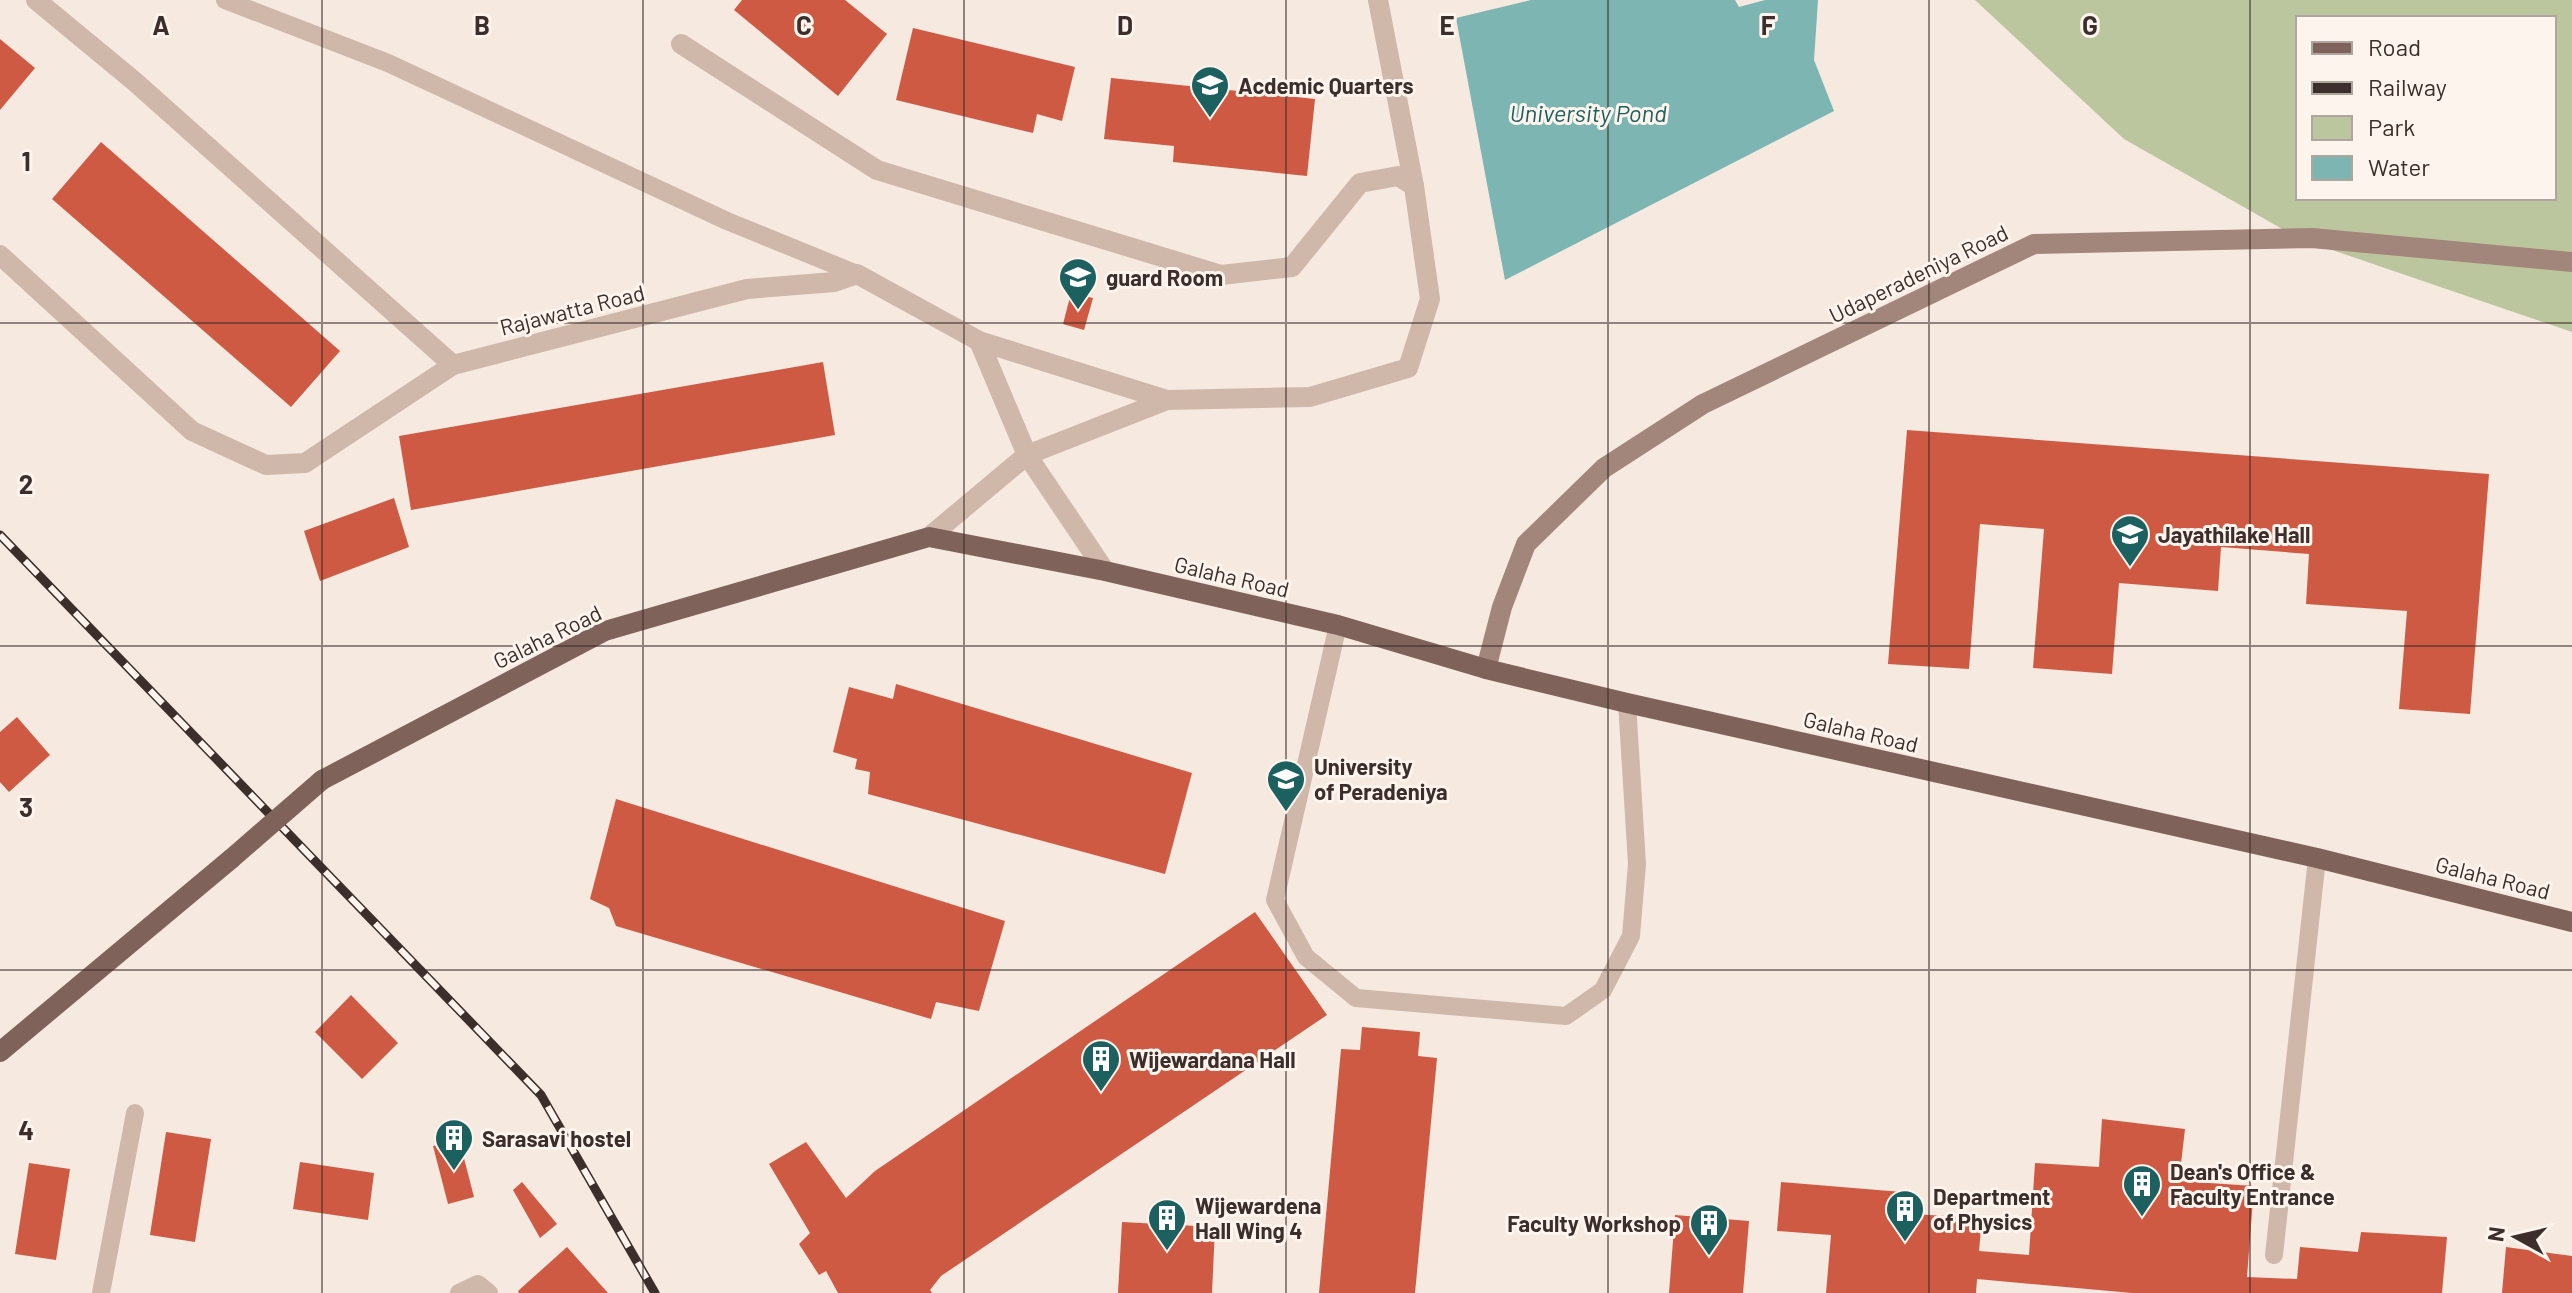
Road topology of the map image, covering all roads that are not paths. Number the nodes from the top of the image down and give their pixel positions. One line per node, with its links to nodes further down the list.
1 (36, 0): 10 (street)
2 (225, 0): 8 (lane)
3 (1378, 0): 5 (street)
4 (681, 44): 5 (street)
5 (1414, 186): 11 (street)
6 (0, 255): 10 (street, Rajawatta Road)
7 (2572, 262): 16 (street, Udaperadeniya Road)
8 (857, 274): 9 (street); 10 (street, Rajawatta Road)
9 (979, 341): 11 (street); 12 (street)
10 (453, 365)
11 (1167, 400): 12 (street)
12 (1027, 455): 13 (street); 14 (street)
13 (929, 537): 14 (main road, Galaha Road); 20 (main road, Galaha Road, bridge)
14 (1105, 571): 15 (main road, Galaha Road)
15 (1338, 625): 16 (main road, Galaha Road); 17 (lane)
16 (1486, 669): 17 (main road, Galaha Road)
17 (1627, 703): 18 (main road, Galaha Road)
18 (2317, 858): 19 (main road, Galaha Road); 22 (lane)
19 (2572, 922)
20 (0, 1052)
21 (135, 1113): 23 (lane)
22 (2274, 1255)
23 (101, 1293)
24 (459, 1293): 25 (lane)
25 (489, 1293)

